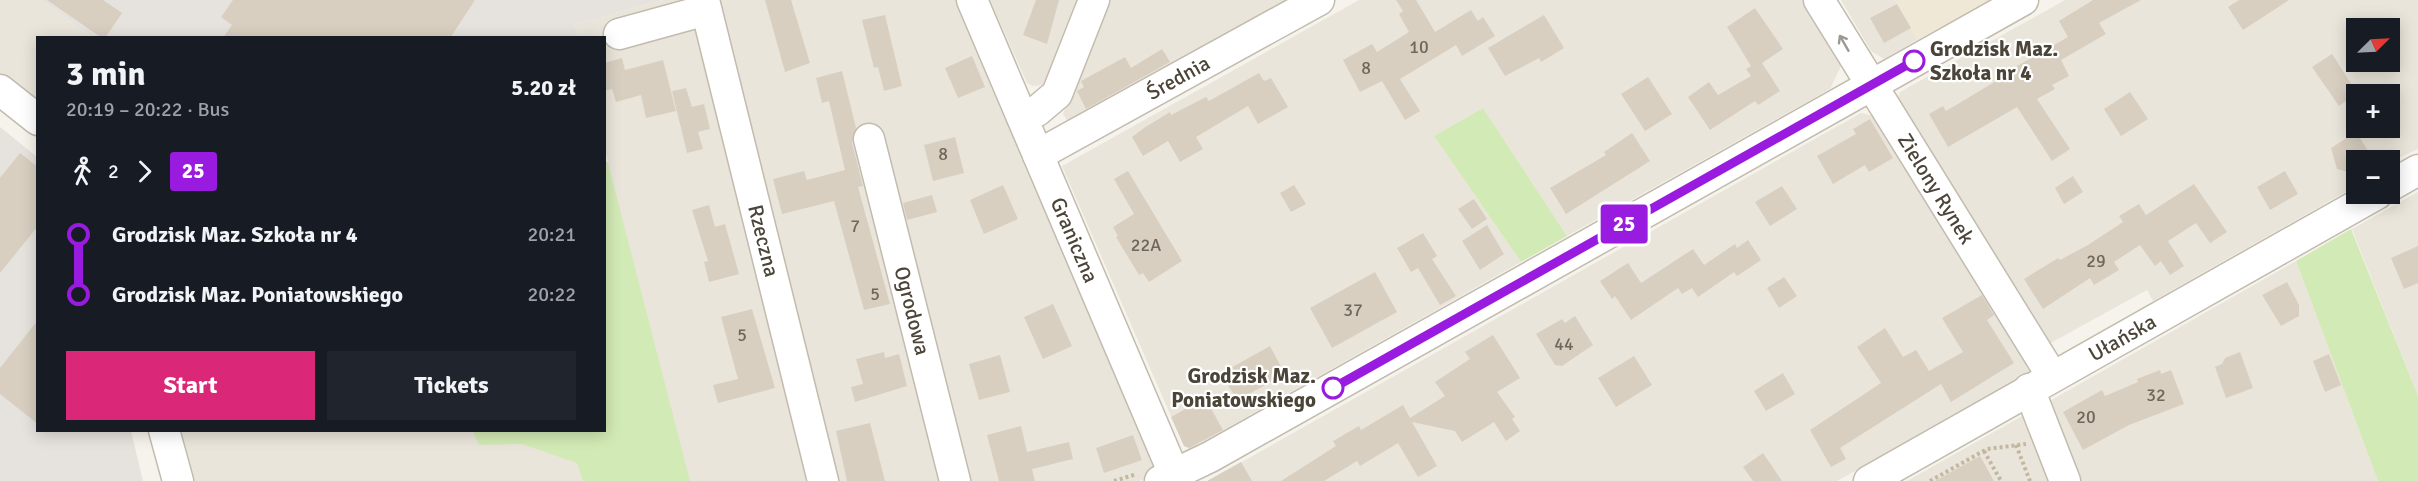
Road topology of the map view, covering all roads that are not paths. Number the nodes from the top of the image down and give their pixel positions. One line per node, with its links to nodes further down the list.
1 (972, 0): 10 (street, Graniczna)
2 (1094, 0): 10 (street)
3 (1319, 0): 13 (street, Średnia)
4 (1819, 0): 8 (street, Zielony Rynek, one-way to 4)
5 (2023, 0): 8 (street)
6 (705, 5): 7 (street); 21 (street, Rzeczna)
7 (620, 34)
8 (1870, 86): 17 (street, Zielony Rynek); 19 (street)
9 (0, 90): 11 (street)
10 (1022, 117): 13 (street, Graniczna)
11 (36, 118)
12 (869, 139): 22 (street, Ogrodowa)
13 (1038, 155): 19 (street, Graniczna)
14 (2418, 170): 15 (street)
15 (2400, 180)
16 (2359, 204): 17 (street, Ułańska)
17 (2041, 383): 23 (street, Ułańska); 24 (street, Zielony Rynek)
18 (165, 432): 20 (street)
19 (1171, 479)
20 (178, 481)
21 (822, 481)
22 (955, 481)
23 (1869, 481)
24 (2065, 481)

